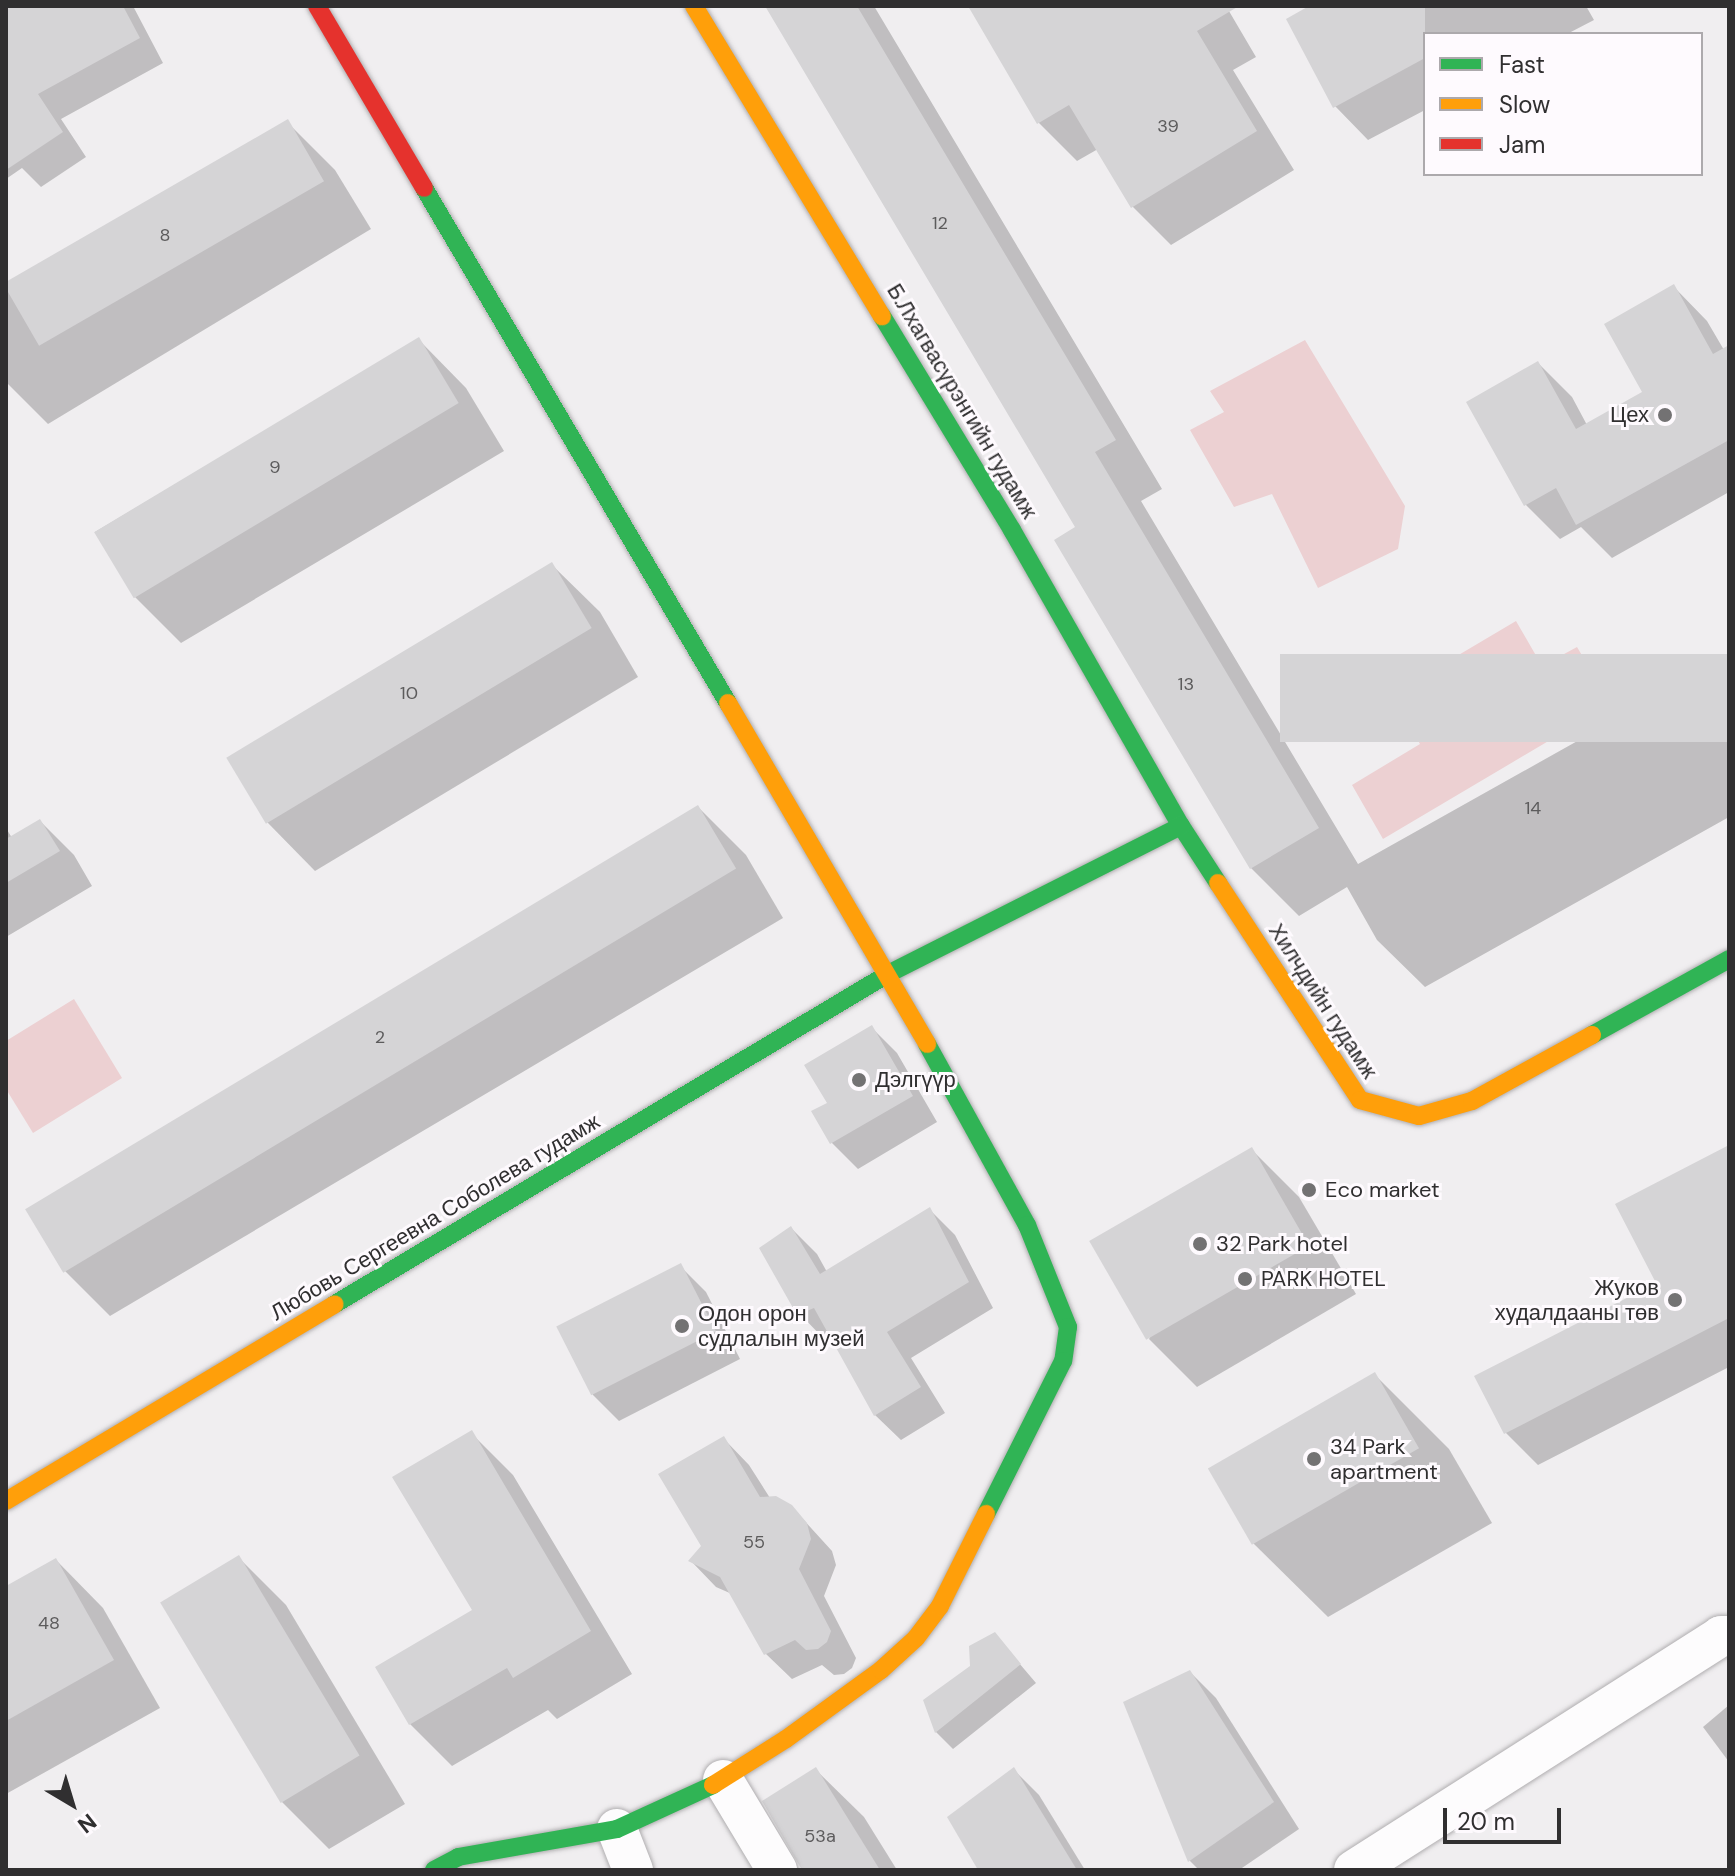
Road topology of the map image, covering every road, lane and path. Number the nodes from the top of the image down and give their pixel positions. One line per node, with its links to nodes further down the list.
1 (694, 6): 3 (street, Б.Лхагвасүрэнгийн гудамж)
2 (330, 11): 5 (street)
3 (1181, 826): 4 (street, Хилчдийн гудамж); 5 (street, Любовь Сергеевна Соболева гудамж)
4 (1729, 959)
5 (888, 974): 6 (street, Любовь Сергеевна Соболева гудамж); 8 (street)
6 (6, 1501)
7 (1729, 1636): 13 (street)
8 (723, 1780): 9 (street); 12 (street)
9 (617, 1829): 10 (street); 11 (street)
10 (434, 1870)
11 (633, 1870)
12 (777, 1870)
13 (1354, 1870)

